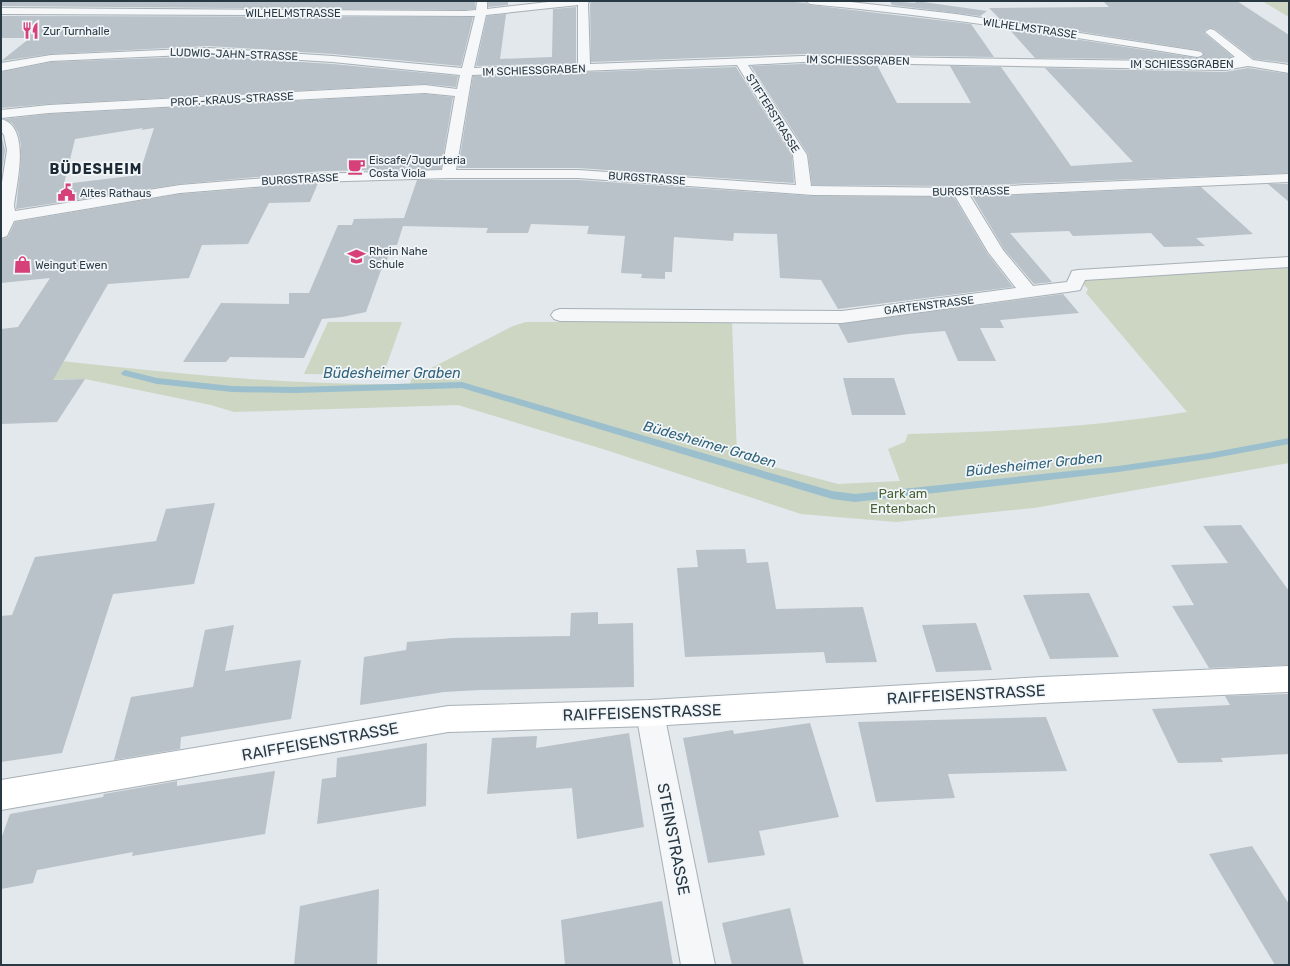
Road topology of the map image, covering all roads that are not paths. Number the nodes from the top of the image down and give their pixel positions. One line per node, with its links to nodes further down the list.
1 (482, 1): 5 (street)
2 (584, 1): 5 (street, WILHELMSTRASSE); 11 (street)
3 (810, 1): 8 (street, WILHELMSTRASSE)
4 (1, 11): 5 (street, WILHELMSTRASSE)
5 (482, 13): 13 (street)
6 (1210, 32): 8 (street, WILHELMSTRASSE)
7 (740, 61): 8 (street, IM SCHIESSGRABEN); 11 (street, IM SCHIESSGRABEN); 20 (street, STIFTERSTRASSE)
8 (1249, 62): 9 (street, WILHELMSTRASSE)
9 (1269, 66): 12 (street, WILHELMSTRASSE); 14 (street)
10 (1, 67): 13 (street, LUDWIG-JAHN-STRASSE)
11 (584, 68): 13 (street, IM SCHIESSGRABEN)
12 (1289, 68)
13 (467, 72): 15 (street)
14 (1289, 81)
15 (462, 93): 16 (street, PROF.-KRAUS-STRASSE); 18 (street)
16 (1, 114)
17 (1, 123): 22 (street)
18 (448, 174): 20 (street, BURGSTRASSE); 22 (street, BURGSTRASSE)
19 (1289, 178): 21 (street, BURGSTRASSE)
20 (804, 190): 21 (street, BURGSTRASSE)
21 (960, 192): 25 (street)
22 (8, 217): 23 (street)
23 (1, 233)
24 (1289, 262): 25 (street, GARTENSTRASSE)
25 (1029, 293): 26 (street, GARTENSTRASSE)
26 (560, 315)
27 (1289, 679): 28 (street, RAIFFEISENSTRASSE)
28 (650, 714): 29 (street, RAIFFEISENSTRASSE); 30 (street, STEINSTRASSE)
29 (1, 795)
30 (698, 965)

